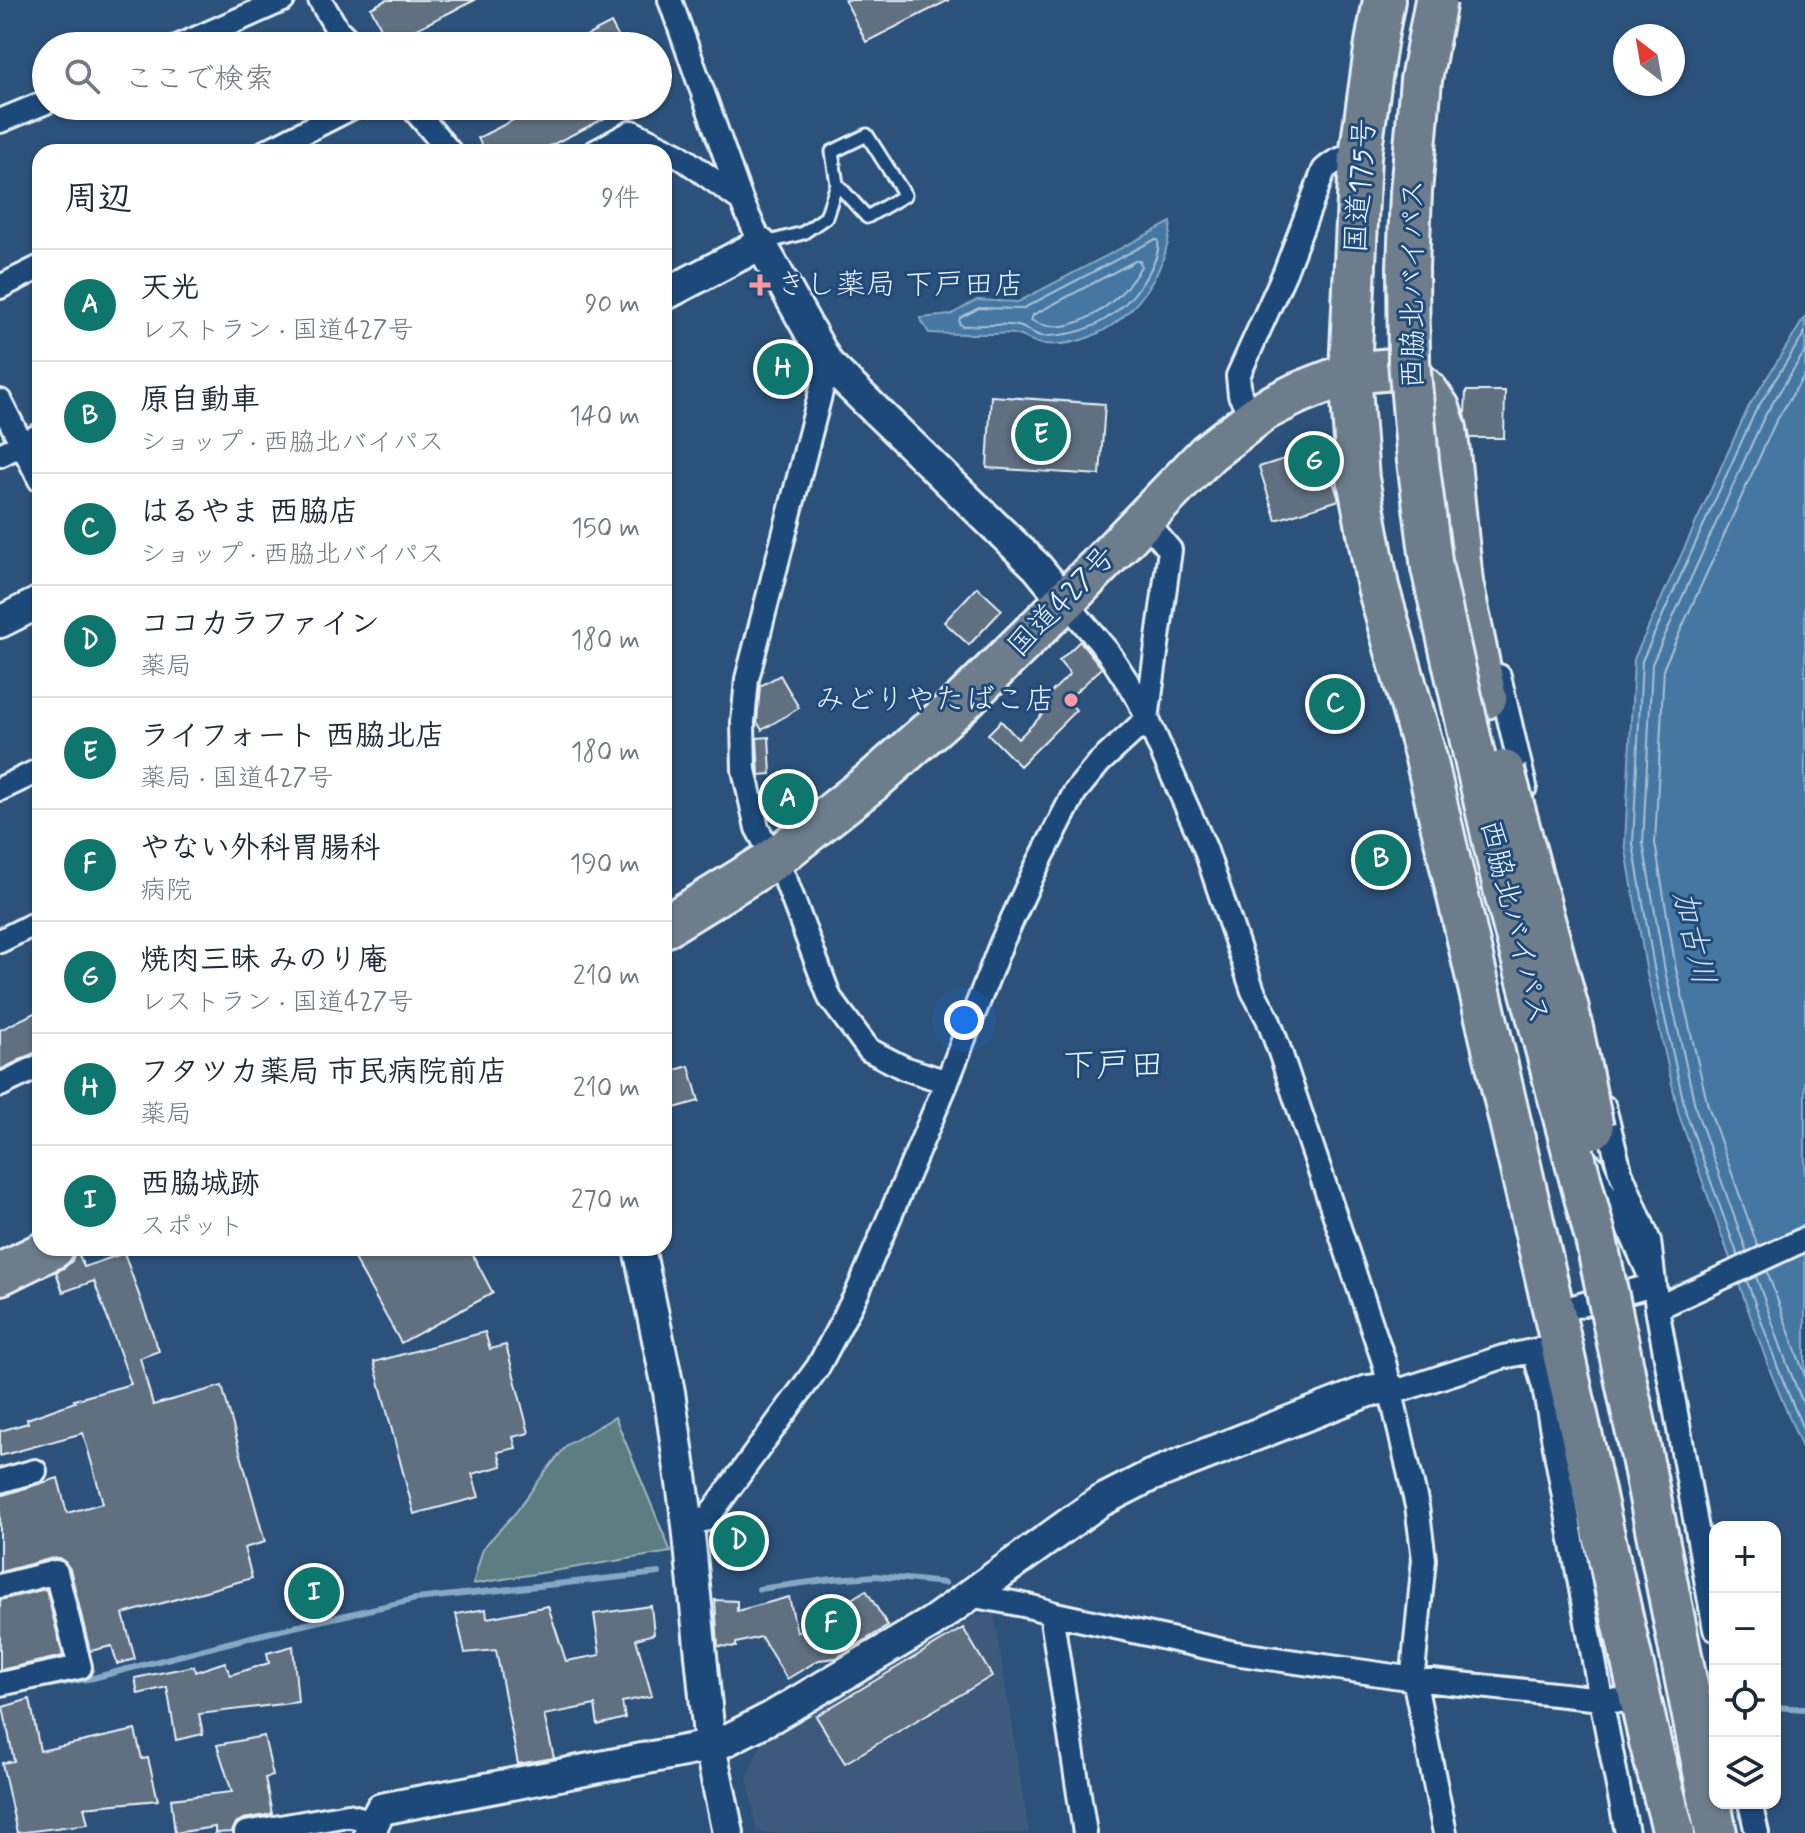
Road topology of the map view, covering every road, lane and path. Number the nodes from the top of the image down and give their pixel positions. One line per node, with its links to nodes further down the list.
1 (283, 0): 6 (street)
2 (320, 0): 7 (street)
3 (670, 0): 19 (street)
4 (1384, 0): 17 (highway, 国道175号)
5 (1436, 0): 53 (highway, 西脇北バイパス, bridge)
6 (211, 32)
7 (340, 32)
8 (32, 108): 11 (street)
9 (328, 120): 12 (street)
10 (423, 120): 13 (street)
11 (0, 121)
12 (281, 144)
13 (443, 144)
14 (610, 144): 15 (street)
15 (657, 144)
16 (672, 152): 19 (street)
17 (1360, 156): 25 (highway, 国道175号); 27 (street)
18 (837, 184): 18 (lane); 20 (lane)
19 (741, 200): 20 (street)
20 (761, 244): 23 (street); 24 (street)
21 (32, 271): 22 (street)
22 (0, 287)
23 (672, 291)
24 (828, 364): 32 (street); 39 (street)
25 (1350, 373): 27 (highway, 国道427号); 31 (highway, 国道427号); 51 (highway, 国道175号)
26 (0, 401): 28 (street)
27 (1253, 418): 30 (highway, 国道427号)
28 (31, 439): 29 (street)
29 (0, 455)
30 (1143, 518): 32 (highway, 国道427号); 36 (street)
31 (1456, 528): 50 (street); 53 (highway, 国道427号, bridge)
32 (1065, 601): 36 (street); 39 (highway, 国道427号)
33 (32, 606): 34 (street)
34 (0, 622)
35 (1490, 638): 50 (street)
36 (1147, 719): 44 (street); 52 (street)
37 (32, 774): 38 (street)
38 (0, 789)
39 (774, 859): 40 (highway, 国道427号); 44 (street)
40 (672, 922)
41 (32, 925): 42 (street)
42 (0, 941)
43 (32, 1070): 45 (street)
44 (947, 1082): 56 (street)
45 (0, 1085)
46 (1805, 1239): 50 (street)
47 (37, 1256): 49 (highway)
48 (641, 1256): 56 (street)
49 (0, 1274)
50 (1655, 1297): 51 (street); 59 (street)
51 (1549, 1336): 52 (street); 63 (street); 74 (highway, 国道175号)
52 (1390, 1388): 58 (street); 61 (street)
53 (1652, 1464): 64 (highway); 75 (highway, 西脇北バイパス)
54 (35, 1471): 55 (street)
55 (0, 1481)
56 (688, 1525): 65 (street)
57 (0, 1586): 62 (street)
58 (970, 1595): 60 (street); 65 (street)
59 (1709, 1596)
60 (1051, 1613): 61 (street); 71 (street)
61 (1413, 1672): 63 (street); 72 (street)
62 (0, 1684)
63 (1612, 1700): 73 (street)
64 (1710, 1737)
65 (710, 1746): 68 (street); 70 (street)
66 (1722, 1809): 76 (highway)
67 (1751, 1809): 77 (street)
68 (372, 1827): 69 (street)
69 (246, 1833)
70 (728, 1833)
71 (1085, 1833)
72 (1445, 1833)
73 (1627, 1833)
74 (1674, 1833)
75 (1716, 1833)
76 (1725, 1833)
77 (1757, 1833)

